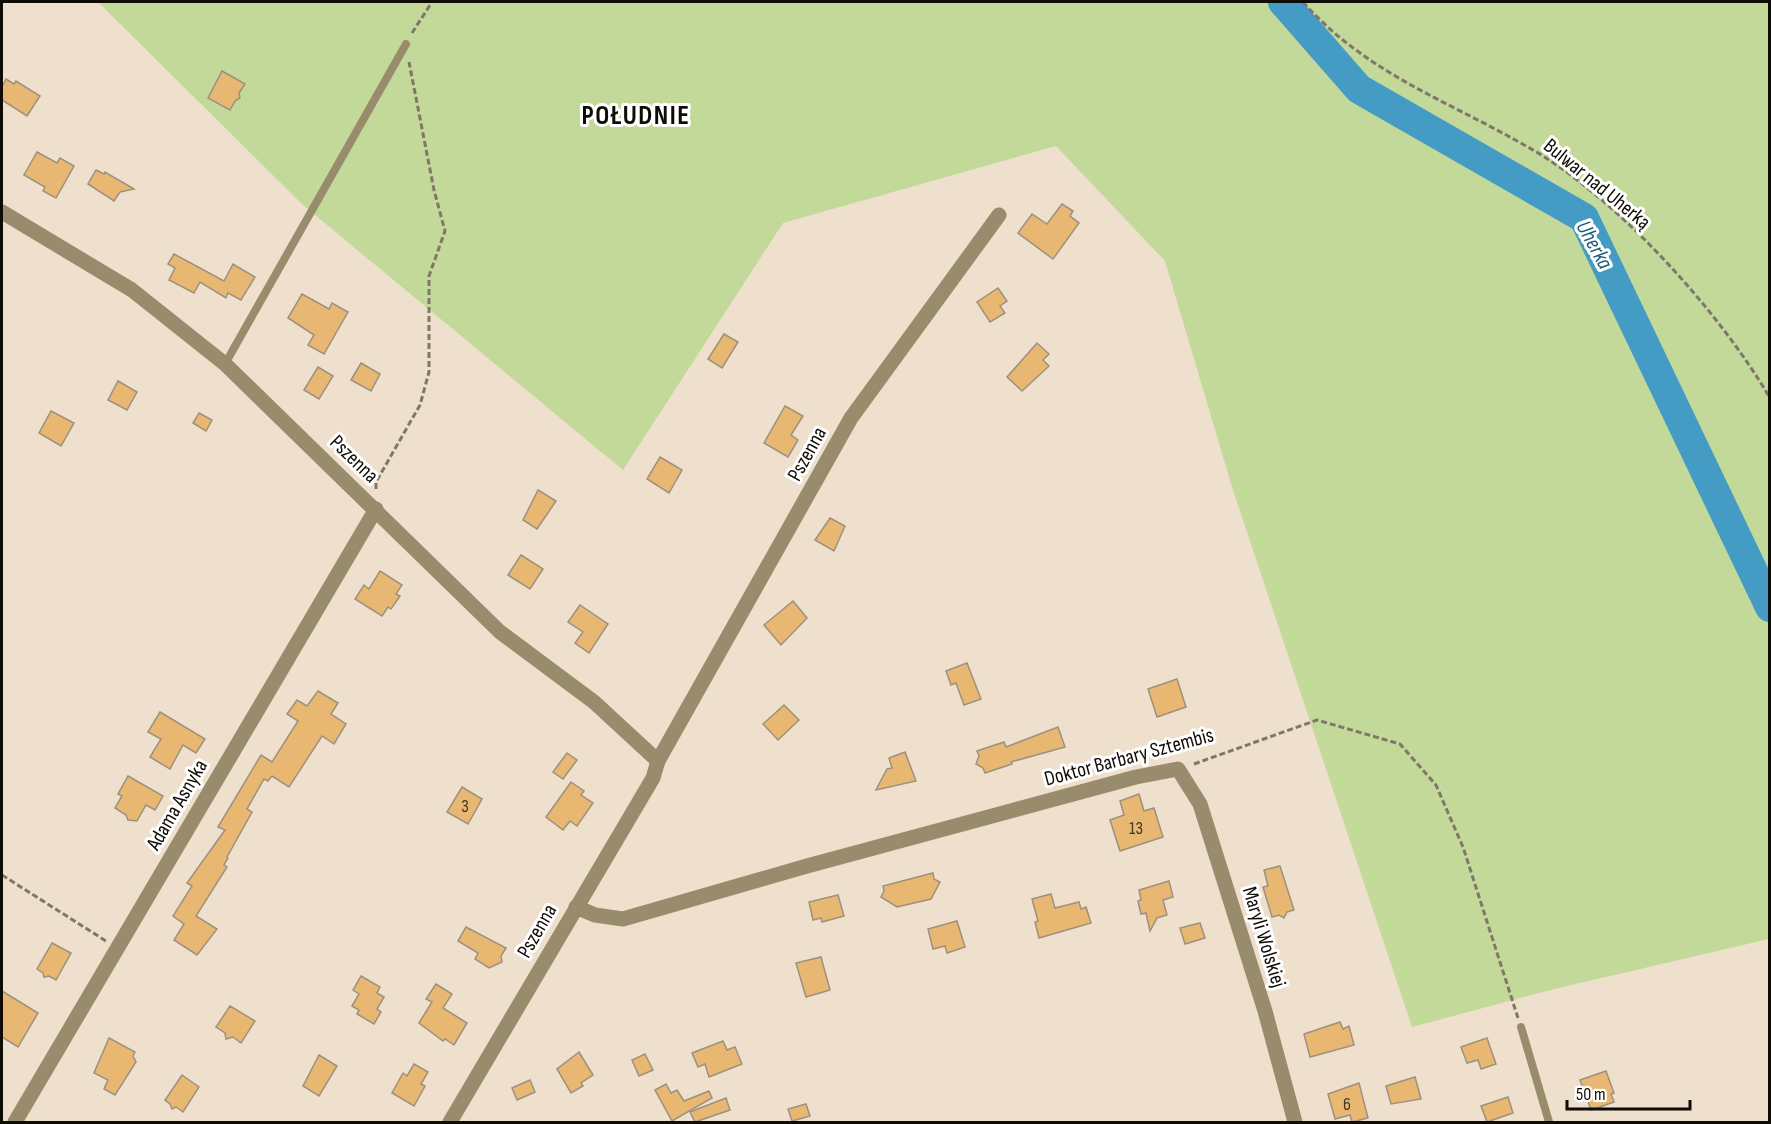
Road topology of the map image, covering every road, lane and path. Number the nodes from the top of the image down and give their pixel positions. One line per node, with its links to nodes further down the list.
1 (432, 2): 3 (path)
2 (1303, 2): 7 (path, Bulwar nad Uherką)
3 (406, 44): 6 (lane); 8 (path)
4 (2, 212): 6 (street, Pszenna)
5 (999, 214): 9 (street, Pszenna)
6 (225, 364): 8 (street, Pszenna)
7 (1770, 398)
8 (376, 509): 9 (street, Pszenna); 13 (street, Adama Asnyka)
9 (658, 761): 12 (street, Pszenna)
10 (1178, 769): 12 (street, Doktor Barbary Sztembis); 14 (path, Doktor Barbary Sztembis); 17 (street, Maryli Wolskiej)
11 (2, 875): 13 (path)
12 (576, 907): 16 (street, Pszenna)
13 (117, 948): 15 (street, Adama Asnyka)
14 (1521, 1027): 18 (lane)
15 (15, 1122)
16 (450, 1122)
17 (1295, 1122)
18 (1549, 1122)

